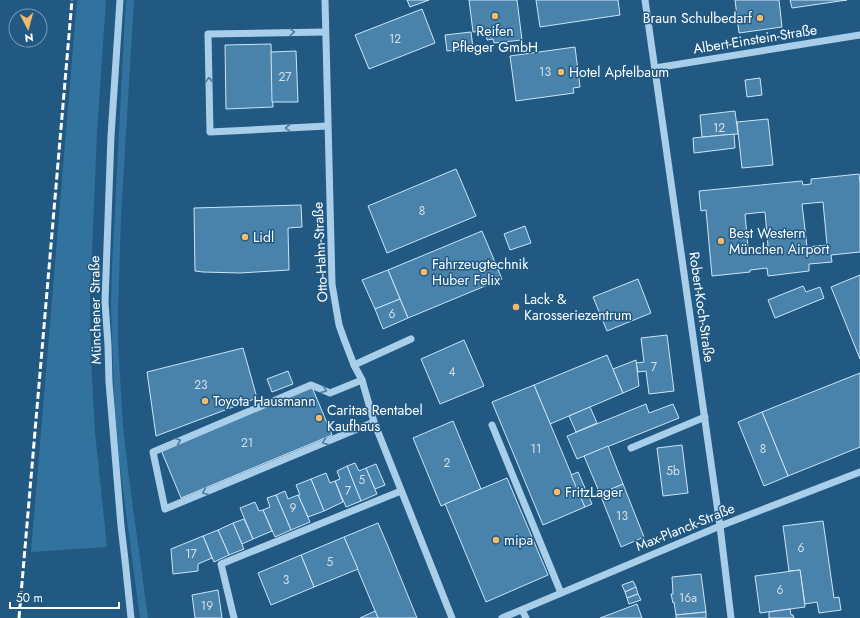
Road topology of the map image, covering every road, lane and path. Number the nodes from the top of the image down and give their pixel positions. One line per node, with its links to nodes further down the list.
1 (120, 0): 20 (street, Münchener Straße)
2 (325, 0): 4 (street, Otto-Hahn-Straße)
3 (645, 0): 6 (street, Robert-Koch-Straße)
4 (325, 32): 7 (street, Otto-Hahn-Straße); 7 (street, one-way to 4)
5 (860, 35): 6 (street, Albert-Einstein-Straße)
6 (655, 68): 11 (street, Robert-Koch-Straße)
7 (327, 126): 9 (street, Otto-Hahn-Straße)
8 (411, 338): 9 (street)
9 (354, 365): 10 (street, Otto-Hahn-Straße)
10 (362, 380): 12 (street, Otto-Hahn-Straße); 12 (street, one-way to 10)
11 (705, 417): 14 (street); 17 (street, Robert-Koch-Straße)
12 (374, 422): 16 (street, Otto-Hahn-Straße)
13 (492, 425): 18 (street)
14 (631, 448)
15 (860, 472): 17 (street, Max-Planck-Straße)
16 (401, 491): 21 (street); 22 (street, Otto-Hahn-Straße)
17 (720, 526): 18 (street, Max-Planck-Straße); 25 (street, Robert-Koch-Straße)
18 (561, 593): 19 (street, Max-Planck-Straße)
19 (522, 610): 23 (street, Max-Planck-Straße); 24 (street)
20 (132, 618)
21 (234, 618)
22 (452, 618)
23 (502, 618)
24 (526, 618)
25 (731, 618)

